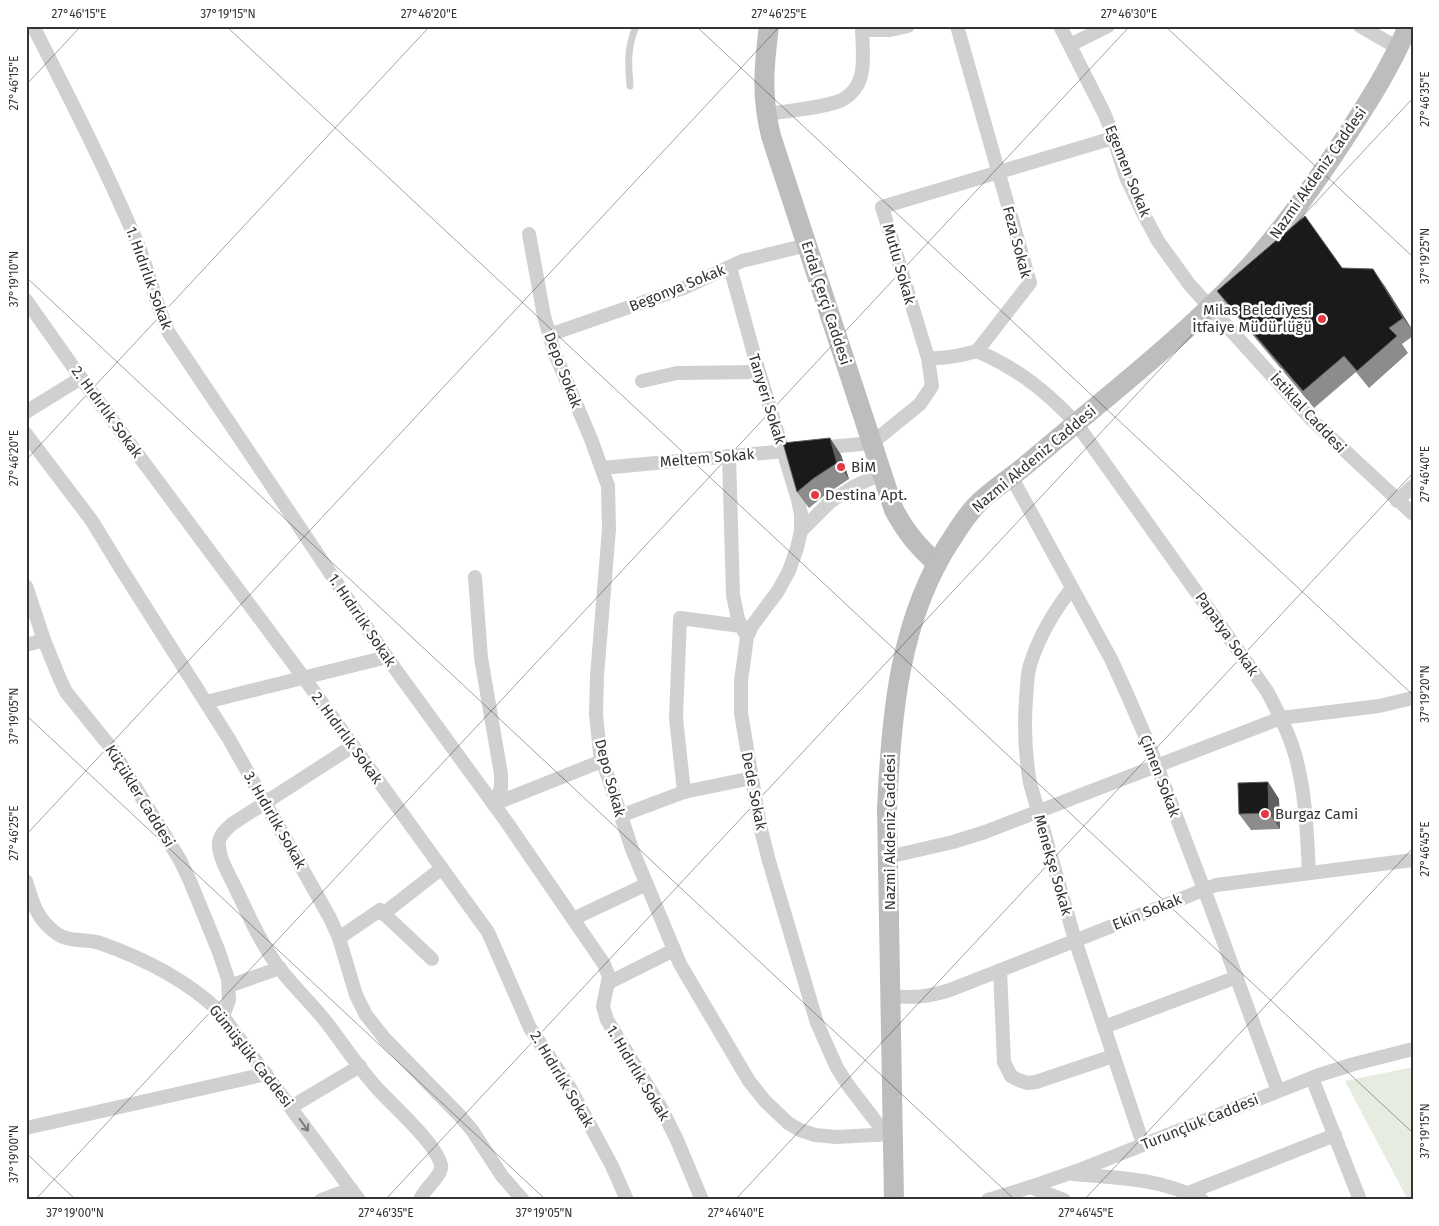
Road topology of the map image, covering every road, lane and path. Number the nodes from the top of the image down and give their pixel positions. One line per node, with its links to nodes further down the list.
1 (33, 26): 48 (street, 1. Hıdırlık Sokak)
2 (636, 26): 13 (lane)
3 (769, 26): 14 (street, Erdal Çerçi Caddesi)
4 (908, 26): 10 (street)
5 (957, 26): 16 (street)
6 (1060, 26): 11 (street, Egemen Sokak)
7 (1108, 26): 11 (street)
8 (1360, 26): 12 (street)
9 (1408, 26): 12 (street, Nazmi Akdeniz Caddesi)
10 (862, 28): 14 (street)
11 (1070, 45): 15 (street, Egemen Sokak)
12 (1398, 48): 21 (street, Nazmi Akdeniz Caddesi)
13 (630, 86)
14 (766, 114): 18 (street, Erdal Çerçi Caddesi)
15 (1113, 138): 16 (street, Mutlu Sokak); 21 (street, Egemen Sokak)
16 (998, 172): 23 (street, Feza Sokak); 24 (street, Mutlu Sokak)
17 (528, 234): 22 (street, Depo Sokak)
18 (806, 245): 19 (street, Begonya Sokak); 31 (street, Erdal Çerçi Caddesi)
19 (730, 267): 22 (street, Begonya Sokak); 25 (street, Tanyeri Sokak)
20 (26, 300): 26 (street, 2. Hıdırlık Sokak)
21 (1211, 306): 29 (street, Nazmi Akdeniz Caddesi); 38 (street, İstiklal Caddesi)
22 (549, 335): 34 (street, Depo Sokak)
23 (977, 351): 24 (street); 29 (street)
24 (928, 358): 31 (street, Mutlu Sokak)
25 (759, 372): 27 (street); 32 (street, Tanyeri Sokak)
26 (81, 378): 28 (street); 49 (street, 2. Hıdırlık Sokak)
27 (642, 381)
28 (26, 412)
29 (1076, 424): 36 (street, Nazmi Akdeniz Caddesi); 52 (street, Papatya Sokak)
30 (26, 434): 51 (street, 3. Hıdırlık Sokak)
31 (872, 443): 32 (street, Meltem Sokak); 35 (street, Erdal Çerçi Caddesi)
32 (783, 451): 33 (street, Meltem Sokak); 40 (street, Tanyeri Sokak)
33 (730, 456): 34 (street, Meltem Sokak); 45 (street)
34 (602, 468): 54 (street, Depo Sokak)
35 (882, 473): 40 (street, Dede Sokak); 41 (street, Erdal Çerçi Caddesi)
36 (1011, 476): 41 (street, Nazmi Akdeniz Caddesi); 44 (street, Çimen Sokak)
37 (1413, 486): 38 (street)
38 (1397, 500): 39 (street, İstiklal Caddesi)
39 (1413, 514)
40 (801, 531): 45 (street, Dede Sokak)
41 (937, 564): 62 (street, Nazmi Akdeniz Caddesi)
42 (475, 577): 59 (street)
43 (26, 586): 46 (street, Küçükler Caddesi)
44 (1072, 588): 55 (street, Çimen Sokak); 60 (street, Menekşe Sokak)
45 (744, 632): 56 (street, Dede Sokak); 57 (street)
46 (44, 640): 47 (street); 79 (street, Küçükler Caddesi)
47 (26, 645)
48 (387, 657): 49 (street); 59 (street, 1. Hıdırlık Sokak)
49 (304, 678): 51 (street); 53 (street, 2. Hıdırlık Sokak)
50 (1413, 698): 52 (street)
51 (206, 702): 58 (street, 3. Hıdırlık Sokak)
52 (1281, 718): 55 (street); 65 (street, Papatya Sokak)
53 (353, 746): 58 (street); 64 (street, 2. Hıdırlık Sokak)
54 (602, 761): 59 (street); 61 (street, Depo Sokak)
55 (1157, 766): 60 (street); 68 (street, Çimen Sokak)
56 (752, 778): 57 (street); 91 (street, Dede Sokak)
57 (684, 792): 61 (street)
58 (264, 803): 71 (street, 3. Hıdırlık Sokak); 75 (street)
59 (494, 804): 70 (street, 1. Hıdırlık Sokak)
60 (1038, 812): 62 (street); 72 (street, Menekşe Sokak)
61 (620, 816): 67 (street, Depo Sokak)
62 (888, 857): 80 (street, Nazmi Akdeniz Caddesi)
63 (1413, 860): 65 (street, Ekin Sokak)
64 (442, 868): 69 (street); 101 (street, 2. Hıdırlık Sokak)
65 (1309, 873): 68 (street, Ekin Sokak)
66 (26, 881): 81 (street, Gümüşlük Caddesi)
67 (646, 884): 70 (street); 73 (street, Depo Sokak)
68 (1204, 889): 72 (street, Ekin Sokak); 77 (street, Çimen Sokak)
69 (384, 914): 71 (street); 74 (street)
70 (573, 920): 78 (street, 1. Hıdırlık Sokak)
71 (339, 938): 100 (street, 3. Hıdırlık Sokak)
72 (1075, 940): 76 (street, Ekin Sokak); 82 (street, Menekşe Sokak)
73 (674, 950): 78 (street); 91 (street, Depo Sokak)
74 (432, 959)
75 (280, 968): 79 (street); 85 (street)
76 (1000, 970): 80 (street, Ekin Sokak); 84 (street)
77 (1237, 977): 82 (street); 88 (street, Çimen Sokak)
78 (608, 984): 102 (street, 1. Hıdırlık Sokak)
79 (229, 986): 81 (street, Küçükler Caddesi)
80 (890, 996): 91 (street, Nazmi Akdeniz Caddesi)
81 (223, 1016): 86 (street, Gümüşlük Caddesi)
82 (1104, 1027): 84 (street, Menekşe Sokak)
83 (1413, 1048): 87 (street, Turunçluk Caddesi)
84 (1114, 1056): 93 (street, Menekşe Sokak)
85 (360, 1066): 89 (street); 99 (street)
86 (266, 1074): 89 (street, Gümüşlük Caddesi); 90 (street)
87 (1312, 1078): 88 (street, Turunçluk Caddesi); 92 (street)
88 (1278, 1090): 93 (street, Turunçluk Caddesi)
89 (291, 1107): 97 (street, Gümüşlük Caddesi, one-way to 97)
90 (26, 1128)
91 (893, 1134): 103 (street, Nazmi Akdeniz Caddesi)
92 (1335, 1135): 96 (street); 107 (street)
93 (1143, 1144): 94 (street, Turunçluk Caddesi)
94 (1069, 1173): 95 (street, Turunçluk Caddesi); 96 (street)
95 (1030, 1187): 104 (street, Turunçluk Caddesi); 105 (street)
96 (1188, 1193): 106 (street)
97 (355, 1194): 98 (street)
98 (321, 1200)
99 (420, 1200)
100 (523, 1200)
101 (627, 1200)
102 (702, 1200)
103 (894, 1200)
104 (988, 1200)
105 (1064, 1200)
106 (1202, 1200)
107 (1360, 1200)

